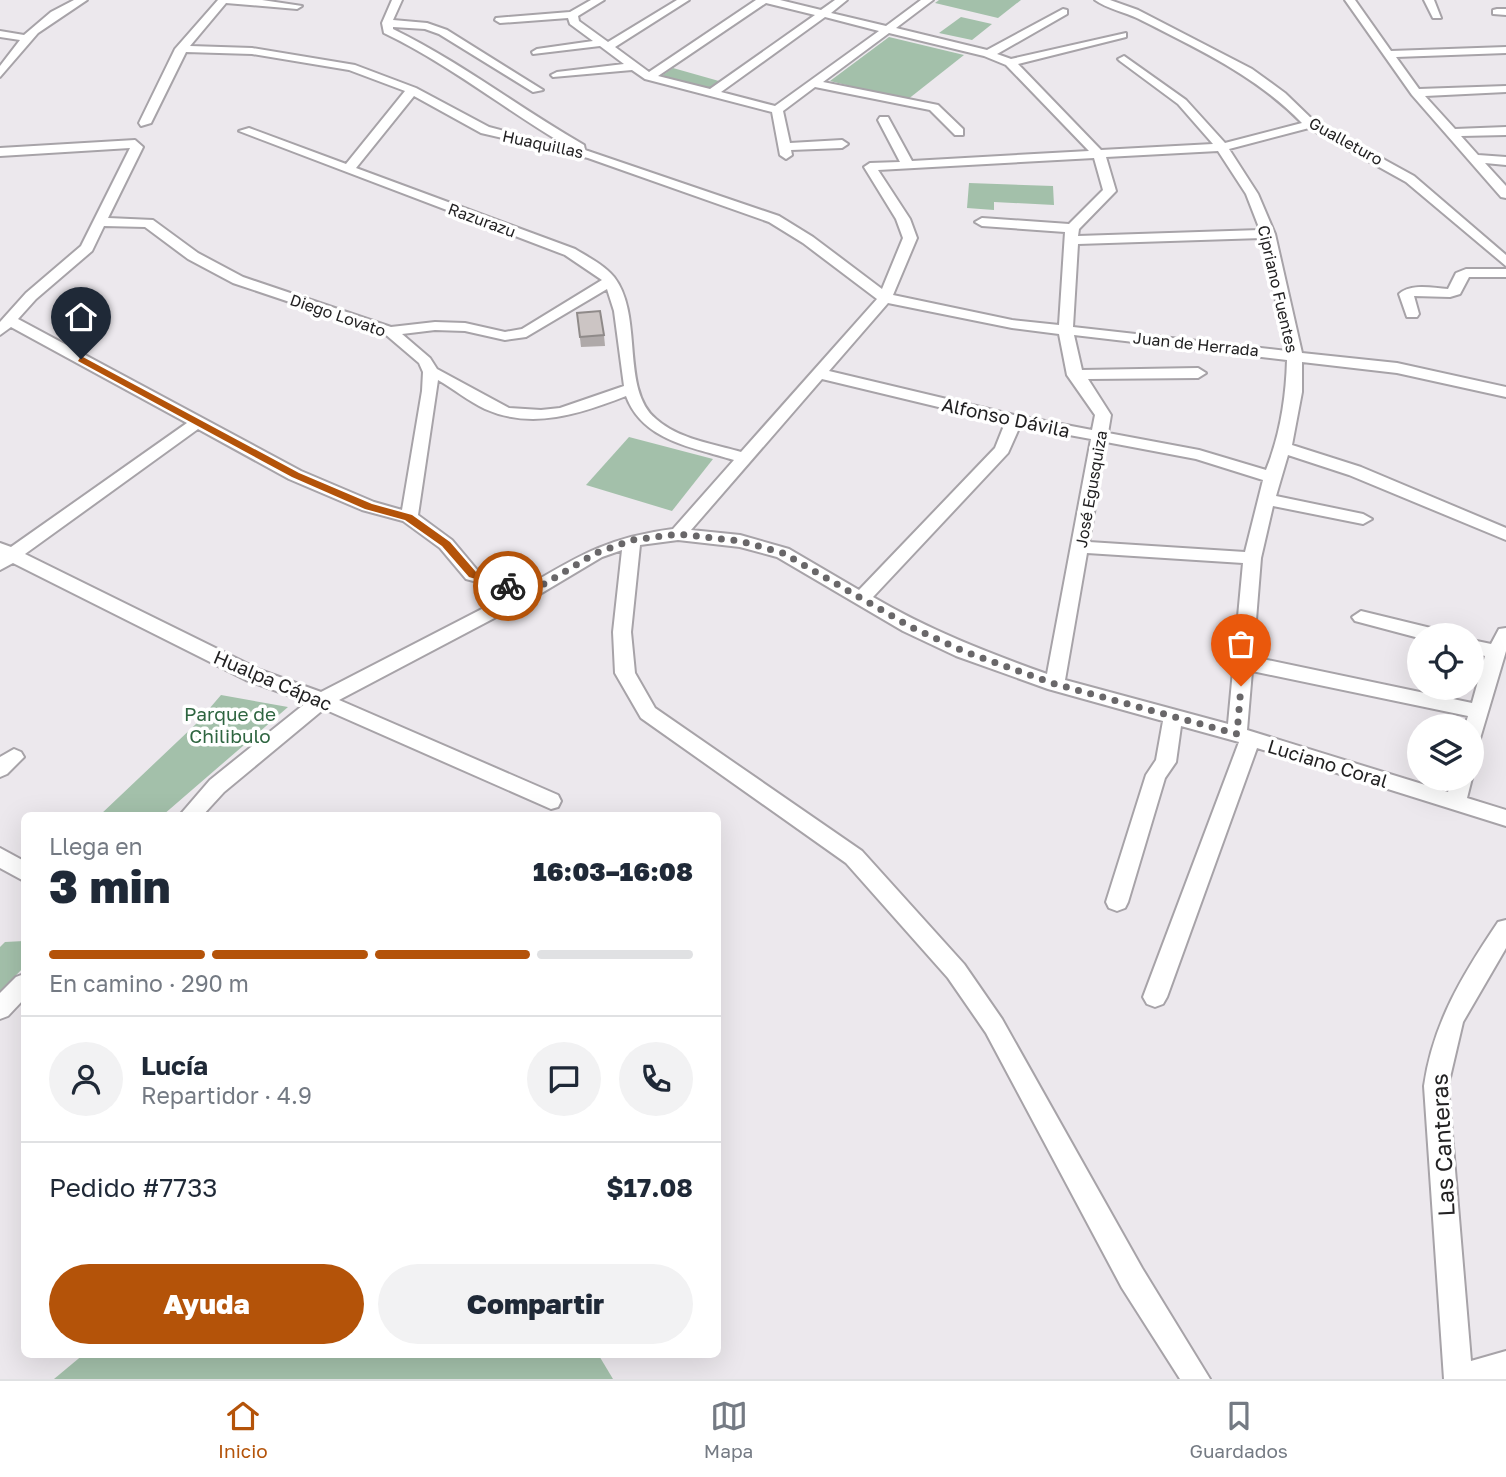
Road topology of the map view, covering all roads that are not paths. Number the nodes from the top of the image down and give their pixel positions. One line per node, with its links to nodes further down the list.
1 (82, 0): 22 (street)
2 (224, 0): 12 (street); 24 (street)
3 (397, 0): 18 (street)
4 (599, 0): 15 (street)
5 (684, 0): 23 (street)
6 (765, 0): 14 (street); 34 (street)
7 (842, 0): 14 (street)
8 (928, 0): 19 (street)
9 (1100, 0): 44 (street, Gualleturo)
10 (1350, 0): 28 (street)
11 (1429, 0): 16 (street)
12 (298, 6)
13 (1063, 12): 27 (street)
14 (824, 13): 19 (street); 41 (street)
15 (572, 15): 17 (street); 23 (street)
16 (1437, 16)
17 (500, 20)
18 (387, 23): 38 (street); 52 (street)
19 (889, 29): 27 (street); 35 (street)
20 (0, 34): 22 (street)
21 (1122, 35): 30 (street)
22 (26, 38): 32 (street)
23 (604, 45): 26 (street); 31 (street)
24 (180, 49): 37 (street, Huaquillas); 43 (street)
25 (1506, 50): 28 (street)
26 (537, 52)
27 (988, 54): 30 (street)
28 (1388, 54): 40 (street)
29 (1124, 59): 50 (street, Cipriano Fuentes)
30 (1010, 64): 53 (street)
31 (634, 66): 33 (street); 34 (street)
32 (0, 74)
33 (556, 75)
34 (649, 77): 41 (street)
35 (815, 84): 39 (street); 42 (street)
36 (1506, 89): 40 (street)
37 (412, 90): 52 (street, Huaquillas); 58 (street)
38 (537, 90)
39 (869, 93): 47 (street); 56 (street)
40 (1416, 93): 48 (street)
41 (711, 94): 42 (street)
42 (779, 110): 49 (street)
43 (145, 123)
44 (1310, 124): 50 (street); 64 (street, Gualleturo)
45 (245, 131): 58 (street, Razurazu)
46 (1506, 131): 48 (street)
47 (959, 132)
48 (1450, 133): 55 (street)
49 (842, 144)
50 (1222, 147): 53 (street); 63 (street, Cipriano Fuentes)
51 (0, 152): 60 (street)
52 (590, 154): 67 (street, Huaquillas)
53 (1100, 156): 56 (street); 62 (street)
54 (1506, 160): 55 (street)
55 (1476, 161): 57 (street); 59 (street)
56 (907, 163): 67 (street)
57 (1506, 167)
58 (350, 168): 66 (street, Razurazu)
59 (1506, 194)
60 (101, 222): 69 (street); 70 (street, Diego Lovato)
61 (982, 222): 62 (street)
62 (1071, 234): 63 (street); 71 (street, José Egusquiza)
63 (1268, 234): 72 (street, Cipriano Fuentes)
64 (1506, 262)
65 (1506, 273): 68 (street)
66 (610, 281): 70 (street); 77 (street)
67 (885, 298): 71 (street, Juan de Herrada); 75 (street)
68 (1412, 314)
69 (6, 326): 80 (street)
70 (390, 331): 73 (street, Diego Lovato)
71 (1066, 331): 72 (street, Juan de Herrada); 76 (street, José Egusquiza)
72 (1294, 354): 78 (street, Juan de Herrada); 82 (street, Cipriano Fuentes)
73 (431, 372): 77 (street); 86 (street)
74 (1198, 373): 76 (street)
75 (821, 374): 79 (street, Alfonso Dávila); 83 (street)
76 (1075, 375): 81 (street, José Egusquiza)
77 (632, 388): 83 (street)
78 (1506, 392)
79 (1014, 420): 81 (street, Alfonso Dávila); 95 (street)
80 (199, 421): 86 (street); 92 (street)
81 (1101, 438): 84 (street, Alfonso Dávila); 91 (street, José Egusquiza)
82 (1283, 448): 84 (street, Cipriano Fuentes); 89 (street)
83 (744, 458): 88 (street)
84 (1272, 477): 85 (street, Cipriano Fuentes)
85 (1268, 499): 87 (street); 93 (street, Cipriano Fuentes)
86 (409, 517): 94 (street)
87 (1363, 519)
88 (678, 534): 90 (street, Luciano Coral); 95 (street, Luciano Coral)
89 (1506, 534)
90 (632, 540): 94 (street, Luciano Coral); 121 (street)
91 (1081, 547): 93 (street); 102 (street, José Egusquiza)
92 (5, 556): 103 (street, Hualpa Cápac)
93 (1252, 558): 101 (street, Cipriano Fuentes)
94 (534, 590): 103 (street, Luciano Coral)
95 (861, 599): 102 (street, Luciano Coral)
96 (1361, 617): 97 (street)
97 (1407, 629)
98 (1506, 634): 100 (street)
99 (1484, 649): 100 (street)
100 (1496, 652): 104 (street)
101 (1243, 662): 104 (street); 107 (street, Cipriano Fuentes)
102 (1055, 684): 106 (street, Luciano Coral)
103 (322, 700): 109 (street, Hualpa Cápac); 111 (street, Luciano Coral)
104 (1478, 711): 105 (street)
105 (1477, 714)
106 (1173, 717): 107 (street, Luciano Coral); 115 (street)
107 (1244, 737): 110 (street, Luciano Coral); 118 (street, Cipriano Fuentes)
108 (1459, 791): 110 (street)
109 (551, 802)
110 (1456, 802): 112 (street, Luciano Coral)
111 (193, 812)
112 (1506, 818)
113 (0, 857): 114 (street)
114 (21, 870)
115 (1117, 902)
116 (1506, 929): 122 (street, Las Canteras)
117 (21, 987): 119 (street)
118 (1155, 997)
119 (0, 1009)
120 (1506, 1365): 122 (street)
121 (1196, 1379)
122 (1458, 1379)

